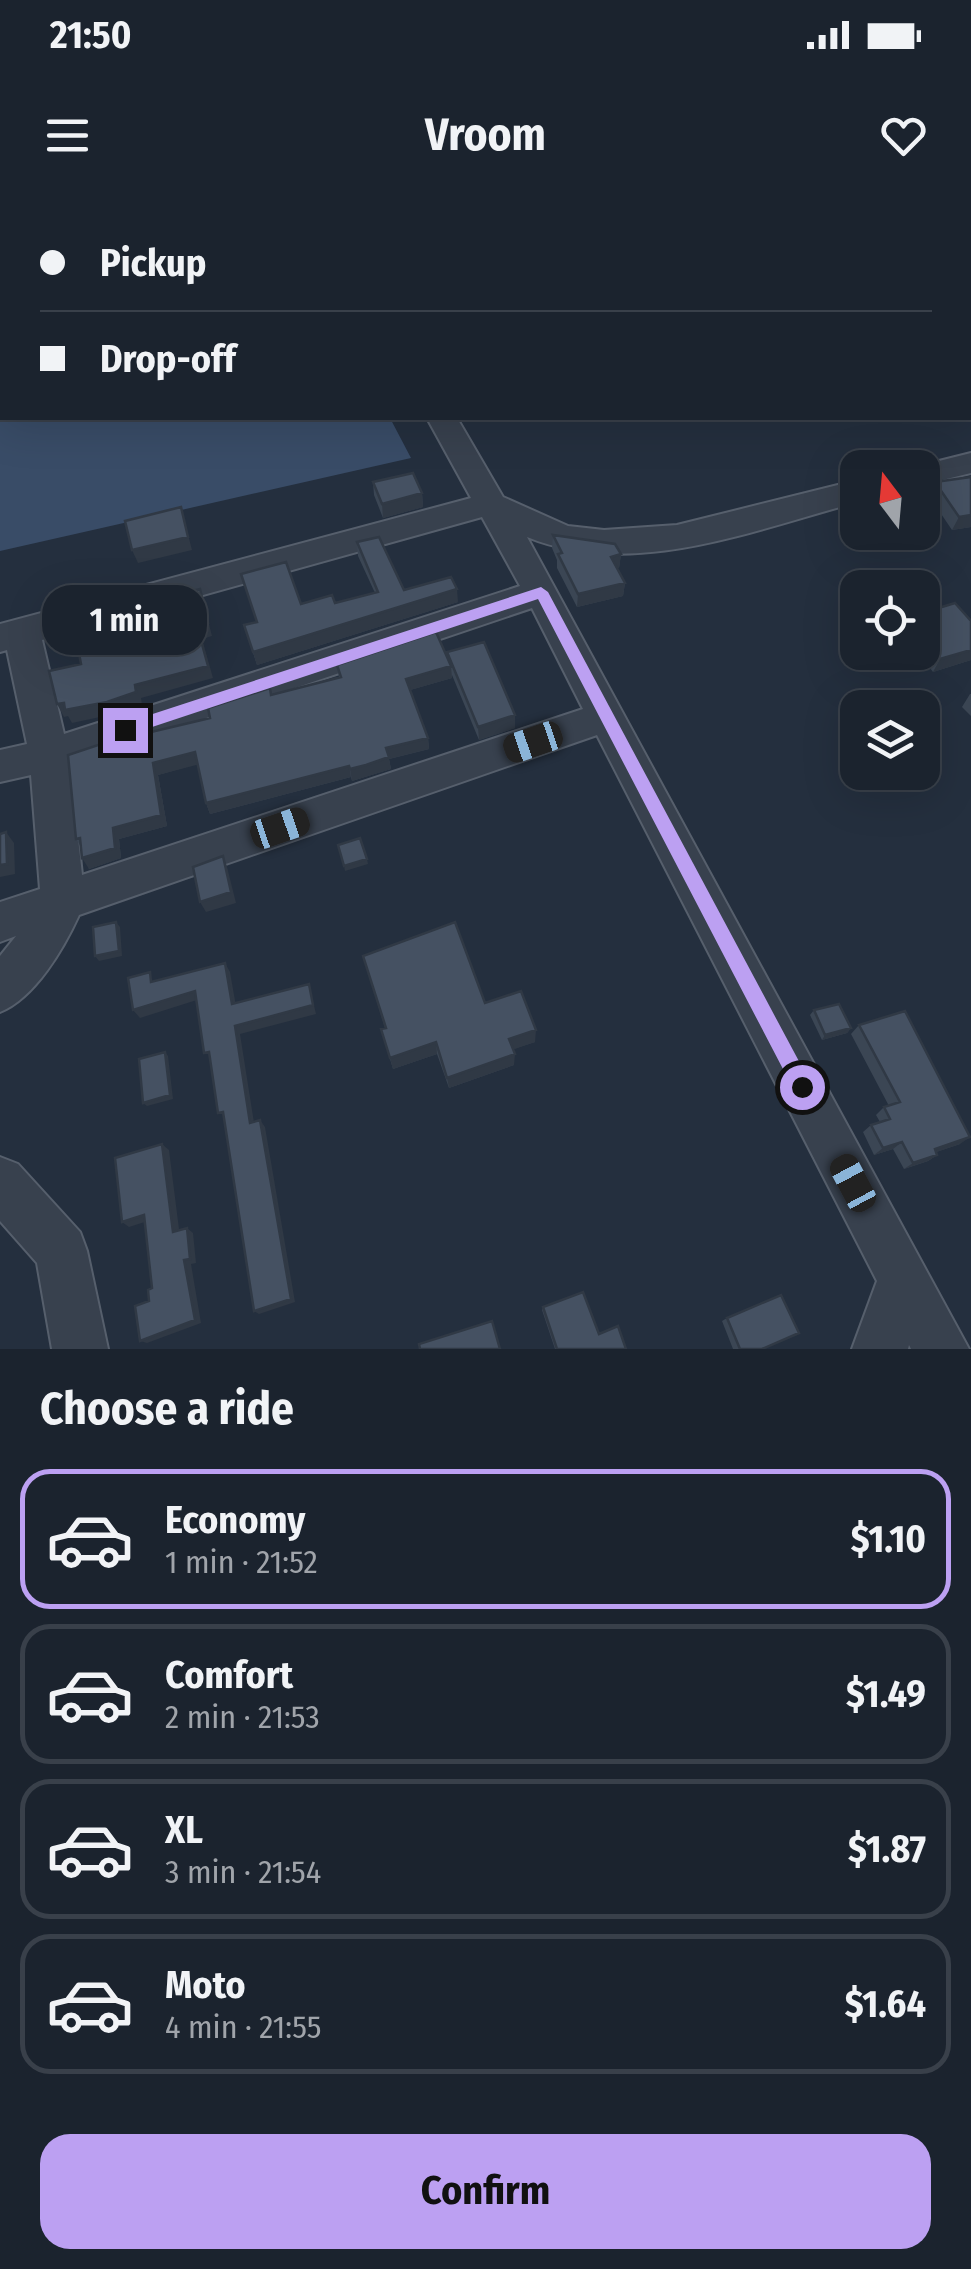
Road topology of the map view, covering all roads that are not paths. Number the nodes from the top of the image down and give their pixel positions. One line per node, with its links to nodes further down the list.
1 (443, 420): 5 (street)
2 (971, 463): 3 (street)
3 (940, 471)
4 (840, 496): 5 (street)
5 (490, 504): 6 (street); 7 (street)
6 (541, 592): 8 (street); 9 (street)
7 (11, 636): 9 (street)
8 (605, 717): 11 (street); 15 (street)
9 (49, 754): 10 (street); 11 (street)
10 (0, 766)
11 (64, 902): 12 (street); 13 (street)
12 (0, 922)
13 (0, 990)
14 (0, 1182): 16 (street)
15 (904, 1280): 17 (street); 18 (street)
16 (80, 1349)
17 (880, 1349)
18 (941, 1349)

